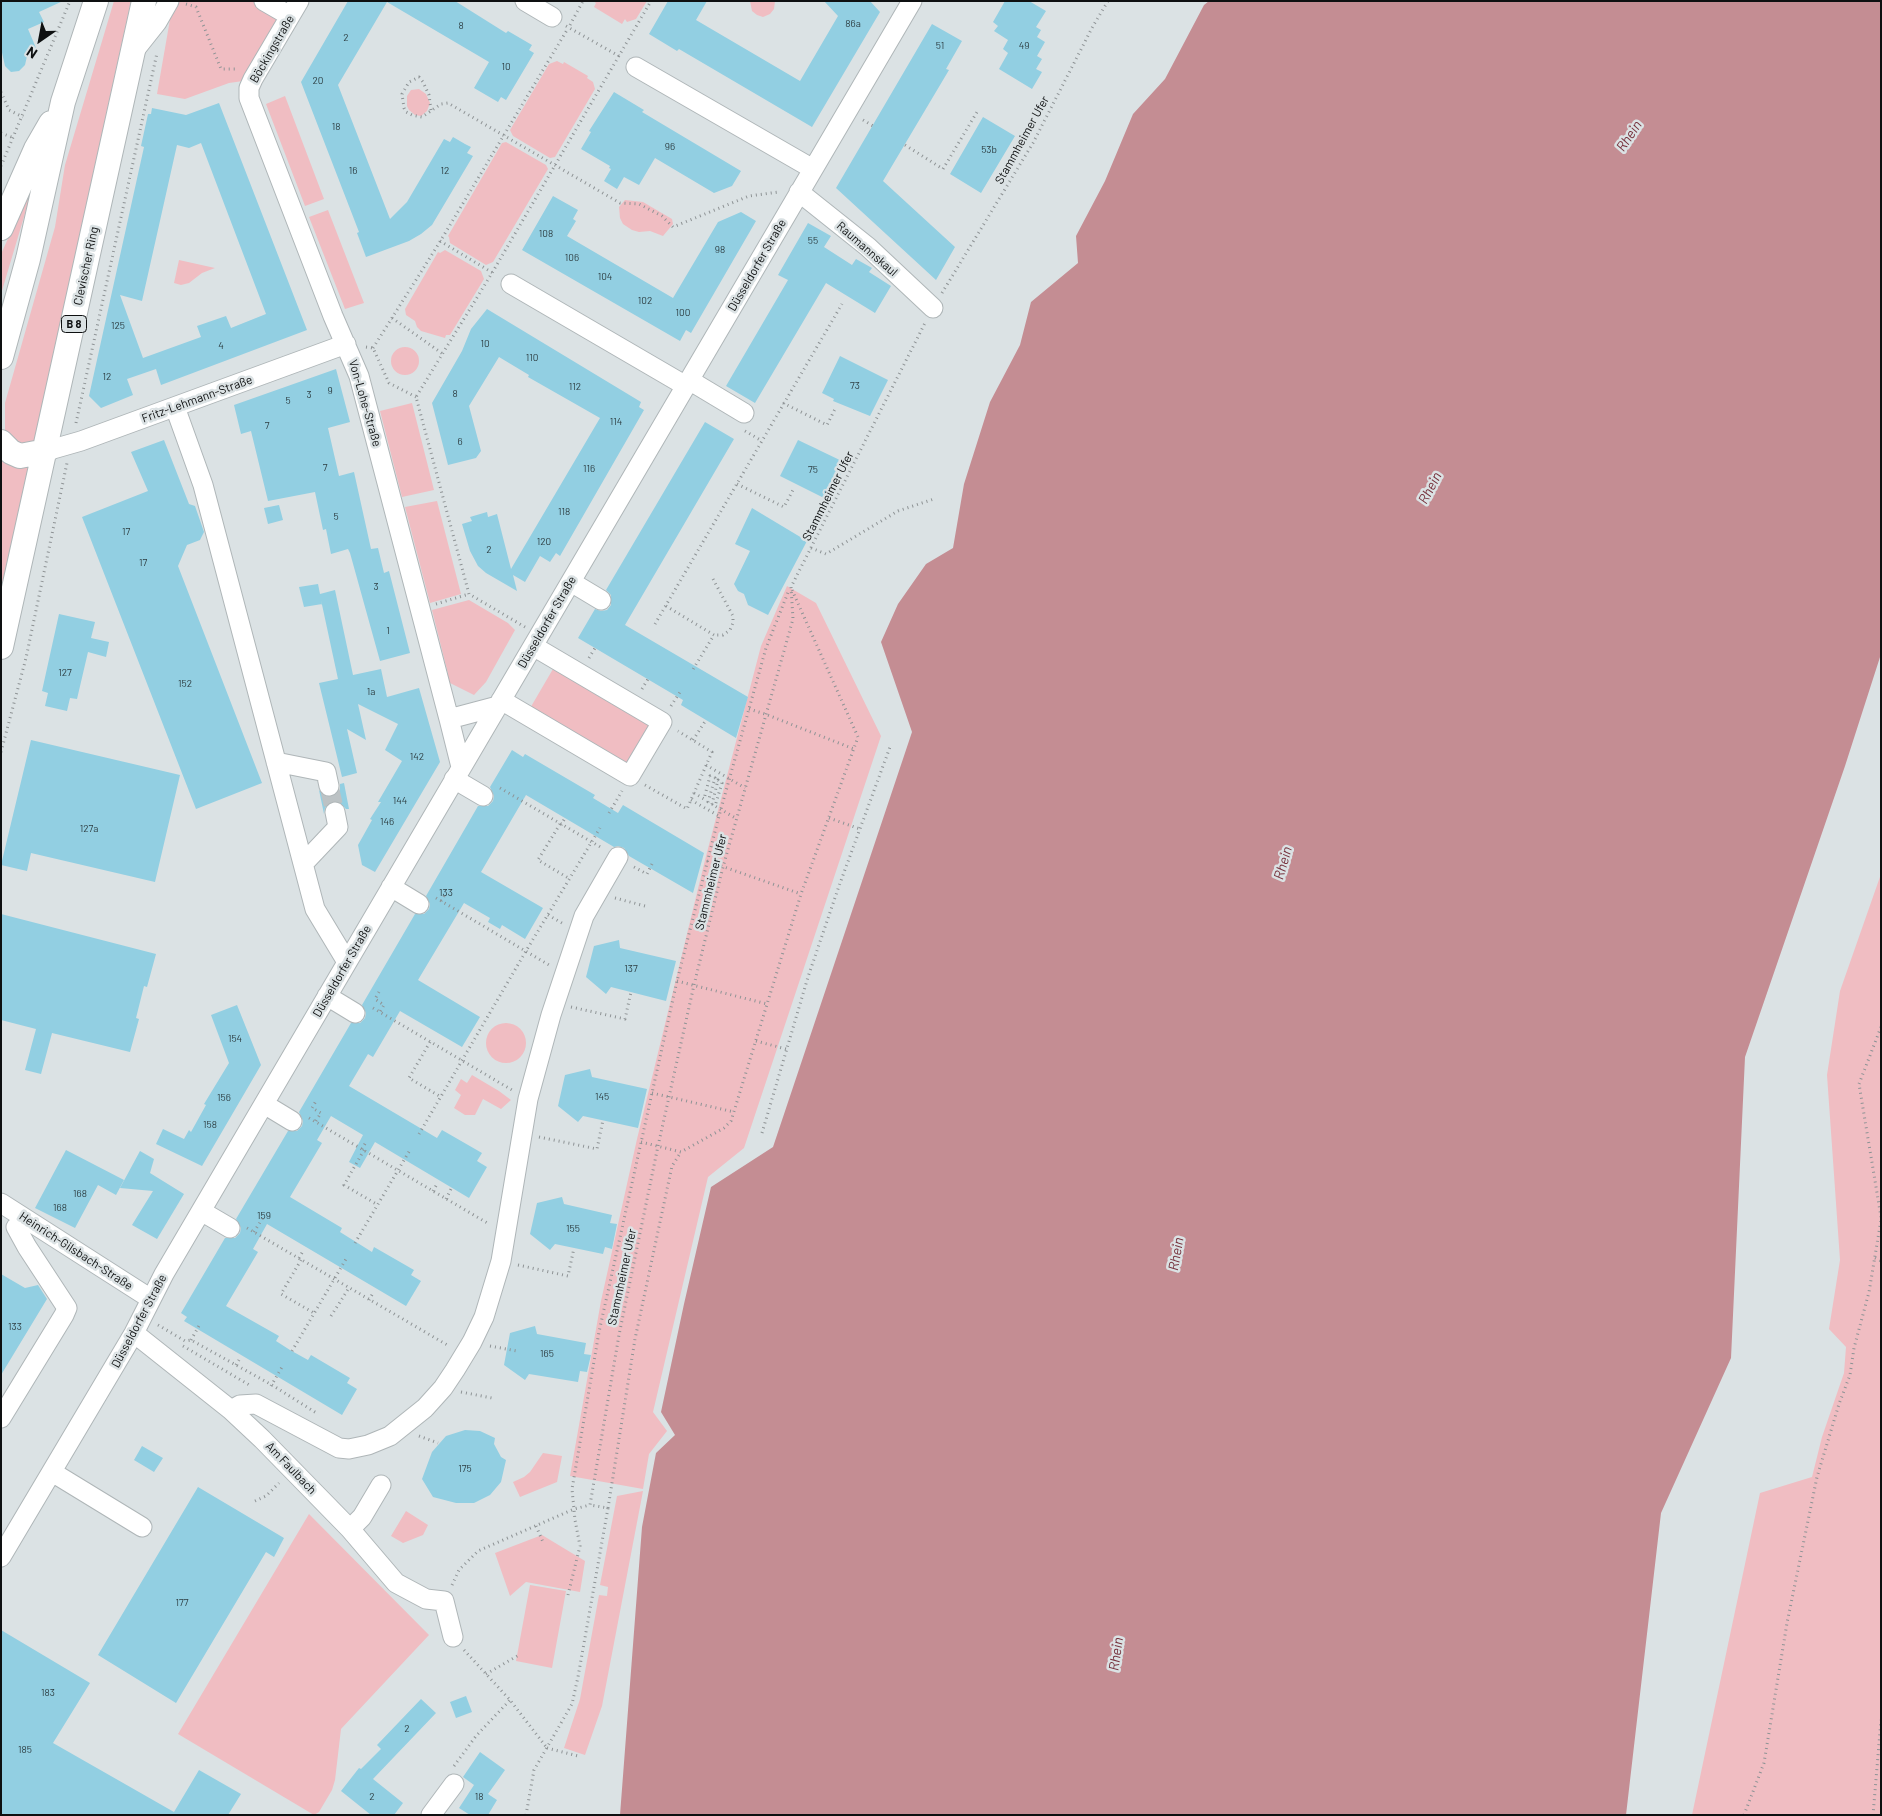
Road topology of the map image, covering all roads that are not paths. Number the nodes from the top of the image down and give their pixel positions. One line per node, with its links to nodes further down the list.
1 (96, 1): 12 (main road)
2 (144, 1): 9 (main road, Clevischer Ring / B 8)
3 (170, 1): 9 (street)
4 (264, 1): 7 (street)
5 (525, 1): 8 (street)
6 (912, 1): 13 (street, Düsseldorfer Straße)
7 (294, 9): 11 (street, Böckingstraße)
8 (552, 18)
9 (134, 51): 24 (main road, Clevischer Ring / B 8)
10 (636, 67): 13 (street)
11 (249, 98): 18 (street, Von-Lohe-Straße)
12 (63, 102): 15 (main road); 19 (main road)
13 (813, 169): 14 (street, Düsseldorfer Straße)
14 (800, 192): 17 (street, Raumannskaul); 20 (street, Düsseldorfer Straße)
15 (1, 228)
16 (512, 284): 20 (street)
17 (933, 308)
18 (346, 344): 21 (street, Fritz-Lehmann-Straße); 30 (street, Von-Lohe-Straße)
19 (1, 357)
20 (687, 383): 22 (street); 25 (street, Düsseldorfer Straße)
21 (175, 407): 24 (street, Fritz-Lehmann-Straße); 31 (street)
22 (744, 413)
23 (1, 442): 24 (main road)
24 (46, 451): 28 (main road, Clevischer Ring / B 8)
25 (571, 582): 26 (street); 27 (street, Düsseldorfer Straße)
26 (601, 600)
27 (536, 640): 29 (street, Düsseldorfer Straße); 29 (street)
28 (1, 647)
29 (499, 703): 30 (street); 32 (street, Düsseldorfer Straße)
30 (449, 719): 32 (street, Von-Lohe-Straße)
31 (276, 762): 33 (street); 37 (street)
32 (458, 773): 34 (street); 38 (street, Düsseldorfer Straße)
33 (329, 786)
34 (482, 796)
35 (334, 812): 37 (street)
36 (618, 857): 51 (street)
37 (303, 864): 40 (street)
38 (391, 887): 39 (street); 40 (street, Düsseldorfer Straße)
39 (419, 904)
40 (347, 962): 41 (street, Düsseldorfer Straße)
41 (327, 996): 42 (street); 43 (street, Düsseldorfer Straße)
42 (355, 1013)
43 (264, 1104): 44 (street); 46 (street, Düsseldorfer Straße)
44 (292, 1121)
45 (1, 1203): 47 (street, Heinrich-Gilsbach-Straße)
46 (201, 1211): 48 (street); 49 (street, Düsseldorfer Straße)
47 (13, 1224): 49 (street, Heinrich-Gilsbach-Straße); 52 (street)
48 (238, 1227)
49 (151, 1299): 50 (street, Düsseldorfer Straße)
50 (134, 1333): 51 (street, Am Faulbach); 53 (street, Düsseldorfer Straße)
51 (231, 1410): 56 (street, Am Faulbach)
52 (1, 1418)
53 (52, 1472): 55 (street); 57 (street, Düsseldorfer Straße)
54 (381, 1486): 56 (street)
55 (142, 1527)
56 (350, 1530): 58 (street, Am Faulbach)
57 (1, 1557)
58 (453, 1637)
59 (454, 1784): 60 (street)
60 (431, 1815)

